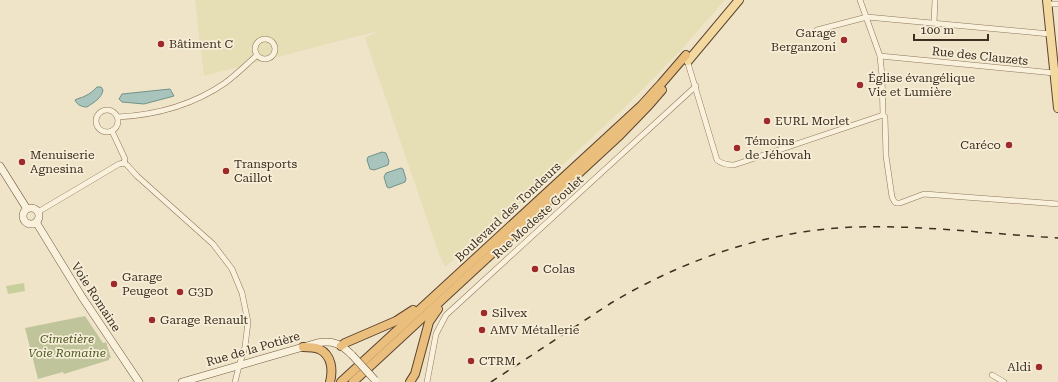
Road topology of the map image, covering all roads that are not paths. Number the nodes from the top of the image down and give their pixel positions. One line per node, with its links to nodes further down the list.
1 (733, 0): 13 (main road)
2 (739, 0): 13 (main road)
3 (860, 0): 7 (street)
4 (935, 0): 8 (street)
5 (1047, 2): 6 (street); 10 (main road)
6 (1058, 4)
7 (867, 17): 8 (street); 9 (street); 12 (street)
8 (934, 24): 10 (street)
9 (817, 30)
10 (1050, 34): 14 (main road)
11 (256, 56): 11 (street); 19 (street)
12 (880, 56): 14 (street, Rue des Clauzets); 18 (street)
13 (687, 58): 15 (street); 26 (highway, Boulevard des Tondeurs); 28 (highway, Boulevard des Tondeurs)
14 (1054, 73): 16 (main road)
15 (696, 86): 18 (street); 41 (street, Rue Modeste Goulet)
16 (1057, 90): 17 (main road)
17 (1058, 108)
18 (883, 116): 23 (street)
19 (118, 118): 20 (street); 20 (street)
20 (112, 131): 21 (street)
21 (124, 163): 25 (street); 31 (street)
22 (0, 166): 24 (main road)
23 (1058, 204)
24 (27, 209): 25 (main road); 27 (main road)
25 (38, 212): 27 (main road)
26 (536, 213): 39 (highway, Boulevard des Tondeurs); 40 (highway)
27 (36, 222): 34 (main road, Voie Romaine)
28 (466, 266): 29 (highway); 38 (highway, Boulevard des Tondeurs)
29 (341, 346): 30 (main road, Rue de la Potière); 33 (main road, bridge)
30 (303, 347): 31 (main road, Rue de la Potière); 37 (highway)
31 (239, 366): 35 (main road, Rue de la Potière); 36 (street)
32 (992, 375): 42 (street)
33 (376, 381)
34 (139, 382)
35 (182, 382)
36 (235, 382)
37 (330, 382)
38 (341, 382)
39 (353, 382)
40 (410, 382)
41 (427, 382)
42 (1004, 382)

